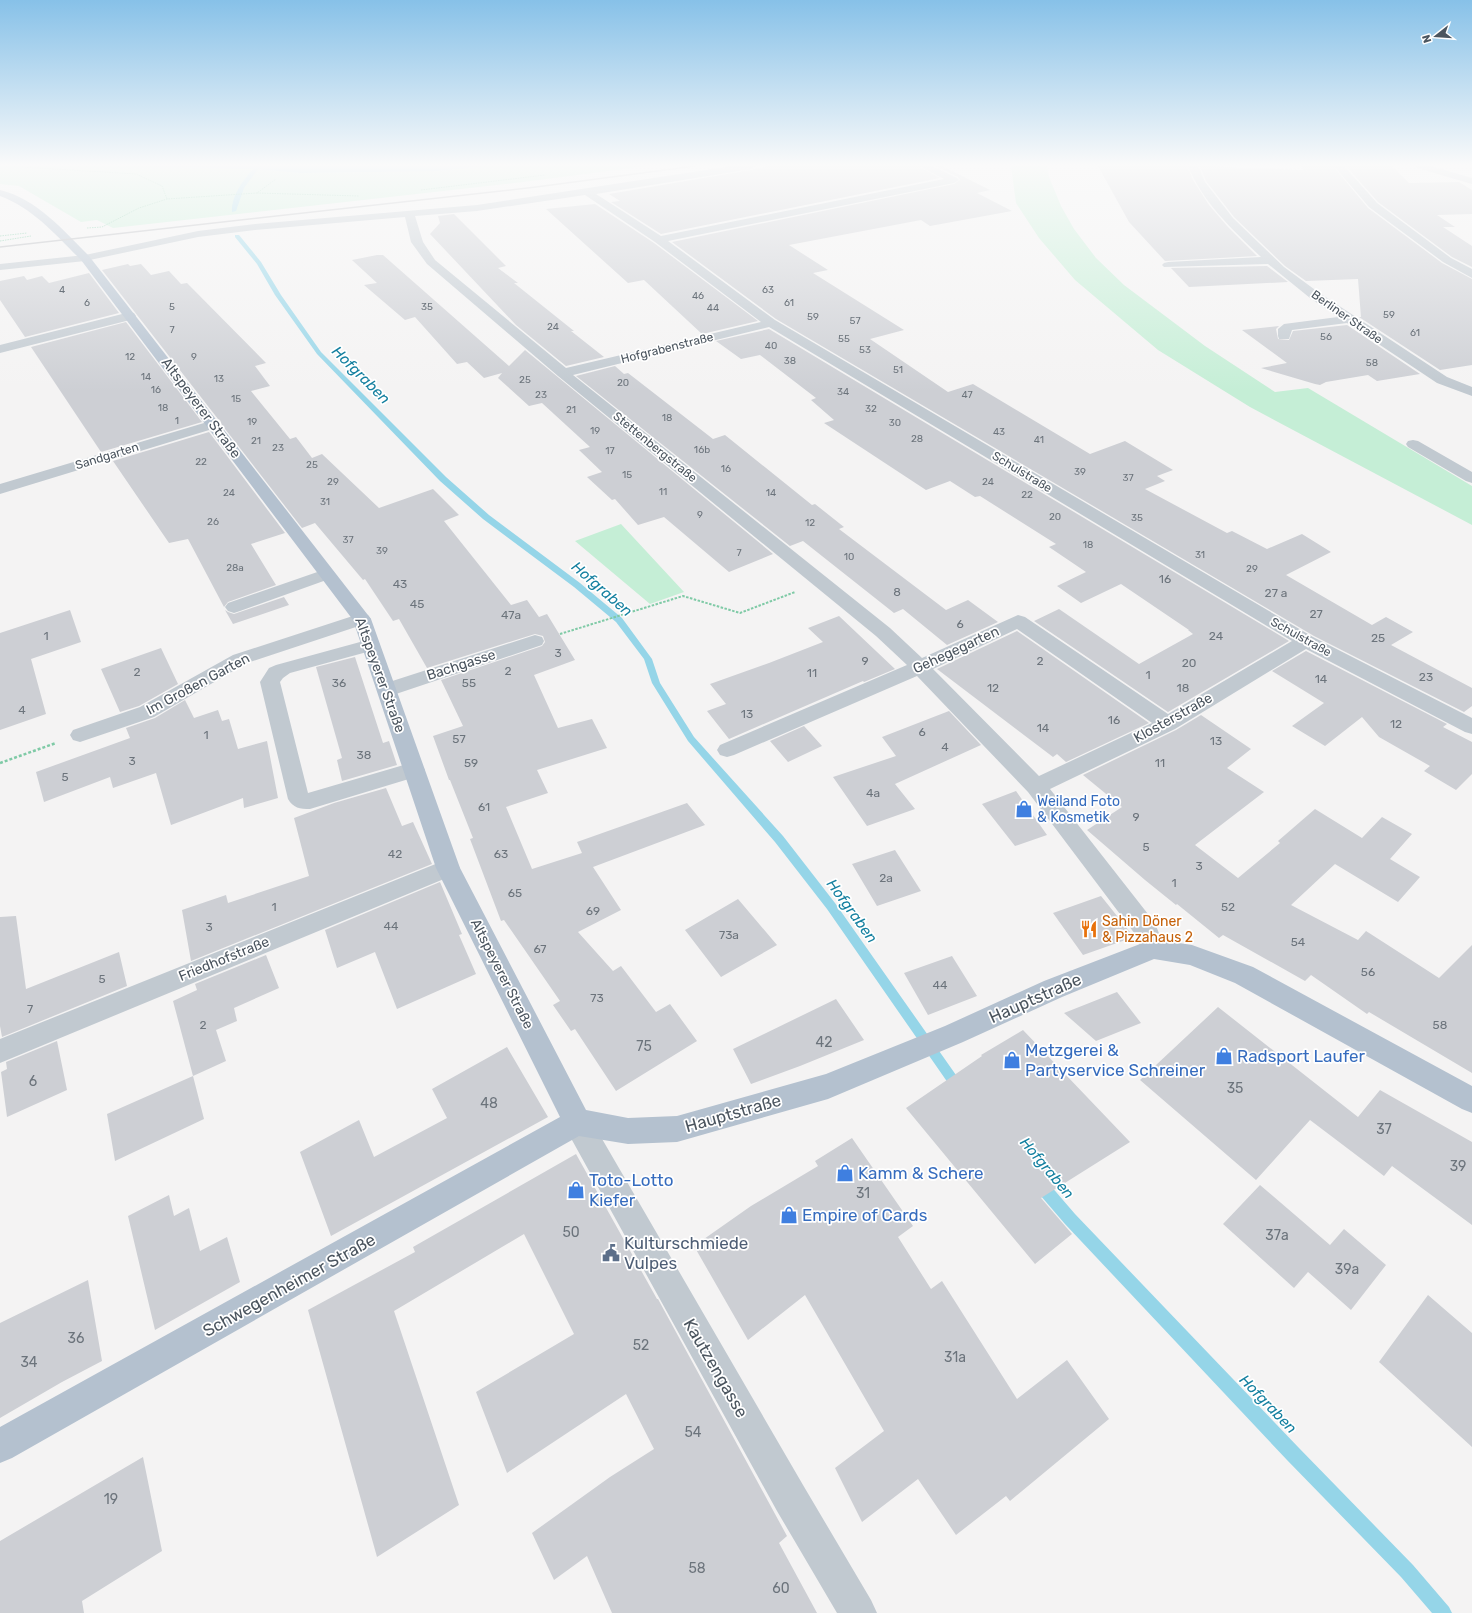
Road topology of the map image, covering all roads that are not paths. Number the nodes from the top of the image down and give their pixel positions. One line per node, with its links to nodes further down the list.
1 (68, 241): 7 (main road, Altspeyerer Straße)
2 (164, 241): 7 (street)
3 (417, 241): 17 (street, Stettenbergstraße)
4 (660, 241): 14 (street, Schulstraße)
5 (1251, 241): 8 (street, Berliner Straße)
6 (1422, 241): 11 (street)
7 (85, 258): 10 (street); 12 (main road, Altspeyerer Straße)
8 (1271, 260): 9 (street); 13 (street, Berliner Straße)
9 (1168, 265)
10 (0, 267)
11 (1472, 274)
12 (130, 316): 16 (street); 19 (main road, Altspeyerer Straße)
13 (1350, 319): 15 (street); 18 (street, Berliner Straße)
14 (771, 323): 17 (street, Hofgrabenstraße); 27 (street, Schulstraße)
15 (1284, 336)
16 (0, 349)
17 (563, 373): 29 (street, Stettenbergstraße)
18 (1472, 392)
19 (214, 424): 22 (street, Sandgarten); 23 (main road, Altspeyerer Straße)
20 (1413, 444): 21 (street)
21 (1472, 478)
22 (0, 489)
23 (326, 574): 24 (street); 25 (main road, Altspeyerer Straße)
24 (234, 607)
25 (362, 618): 28 (main road, Altspeyerer Straße); 33 (street, Im Großen Garten)
26 (535, 641): 30 (street, Bachgasse)
27 (1306, 641): 31 (street, Klosterstraße); 32 (street, Schulstraße)
28 (371, 645): 30 (main road, Altspeyerer Straße); 35 (street)
29 (920, 667): 31 (street, Gehegegarten); 34 (street, Gehegegarten); 36 (street)
30 (387, 690): 35 (main road, Altspeyerer Straße)
31 (1168, 724): 36 (street, Klosterstraße)
32 (1472, 727)
33 (80, 735)
34 (727, 750)
35 (414, 770): 37 (main road, Altspeyerer Straße)
36 (1036, 786): 38 (street)
37 (448, 868): 39 (street, Friedhofstraße); 41 (main road, Altspeyerer Straße)
38 (1153, 950): 40 (main road, Hauptstraße); 41 (main road, Hauptstraße)
39 (0, 1051)
40 (1472, 1100)
41 (577, 1122): 42 (main road, Schwegenheimer Straße); 43 (street, Kautzengasse)
42 (0, 1446)
43 (858, 1613)

